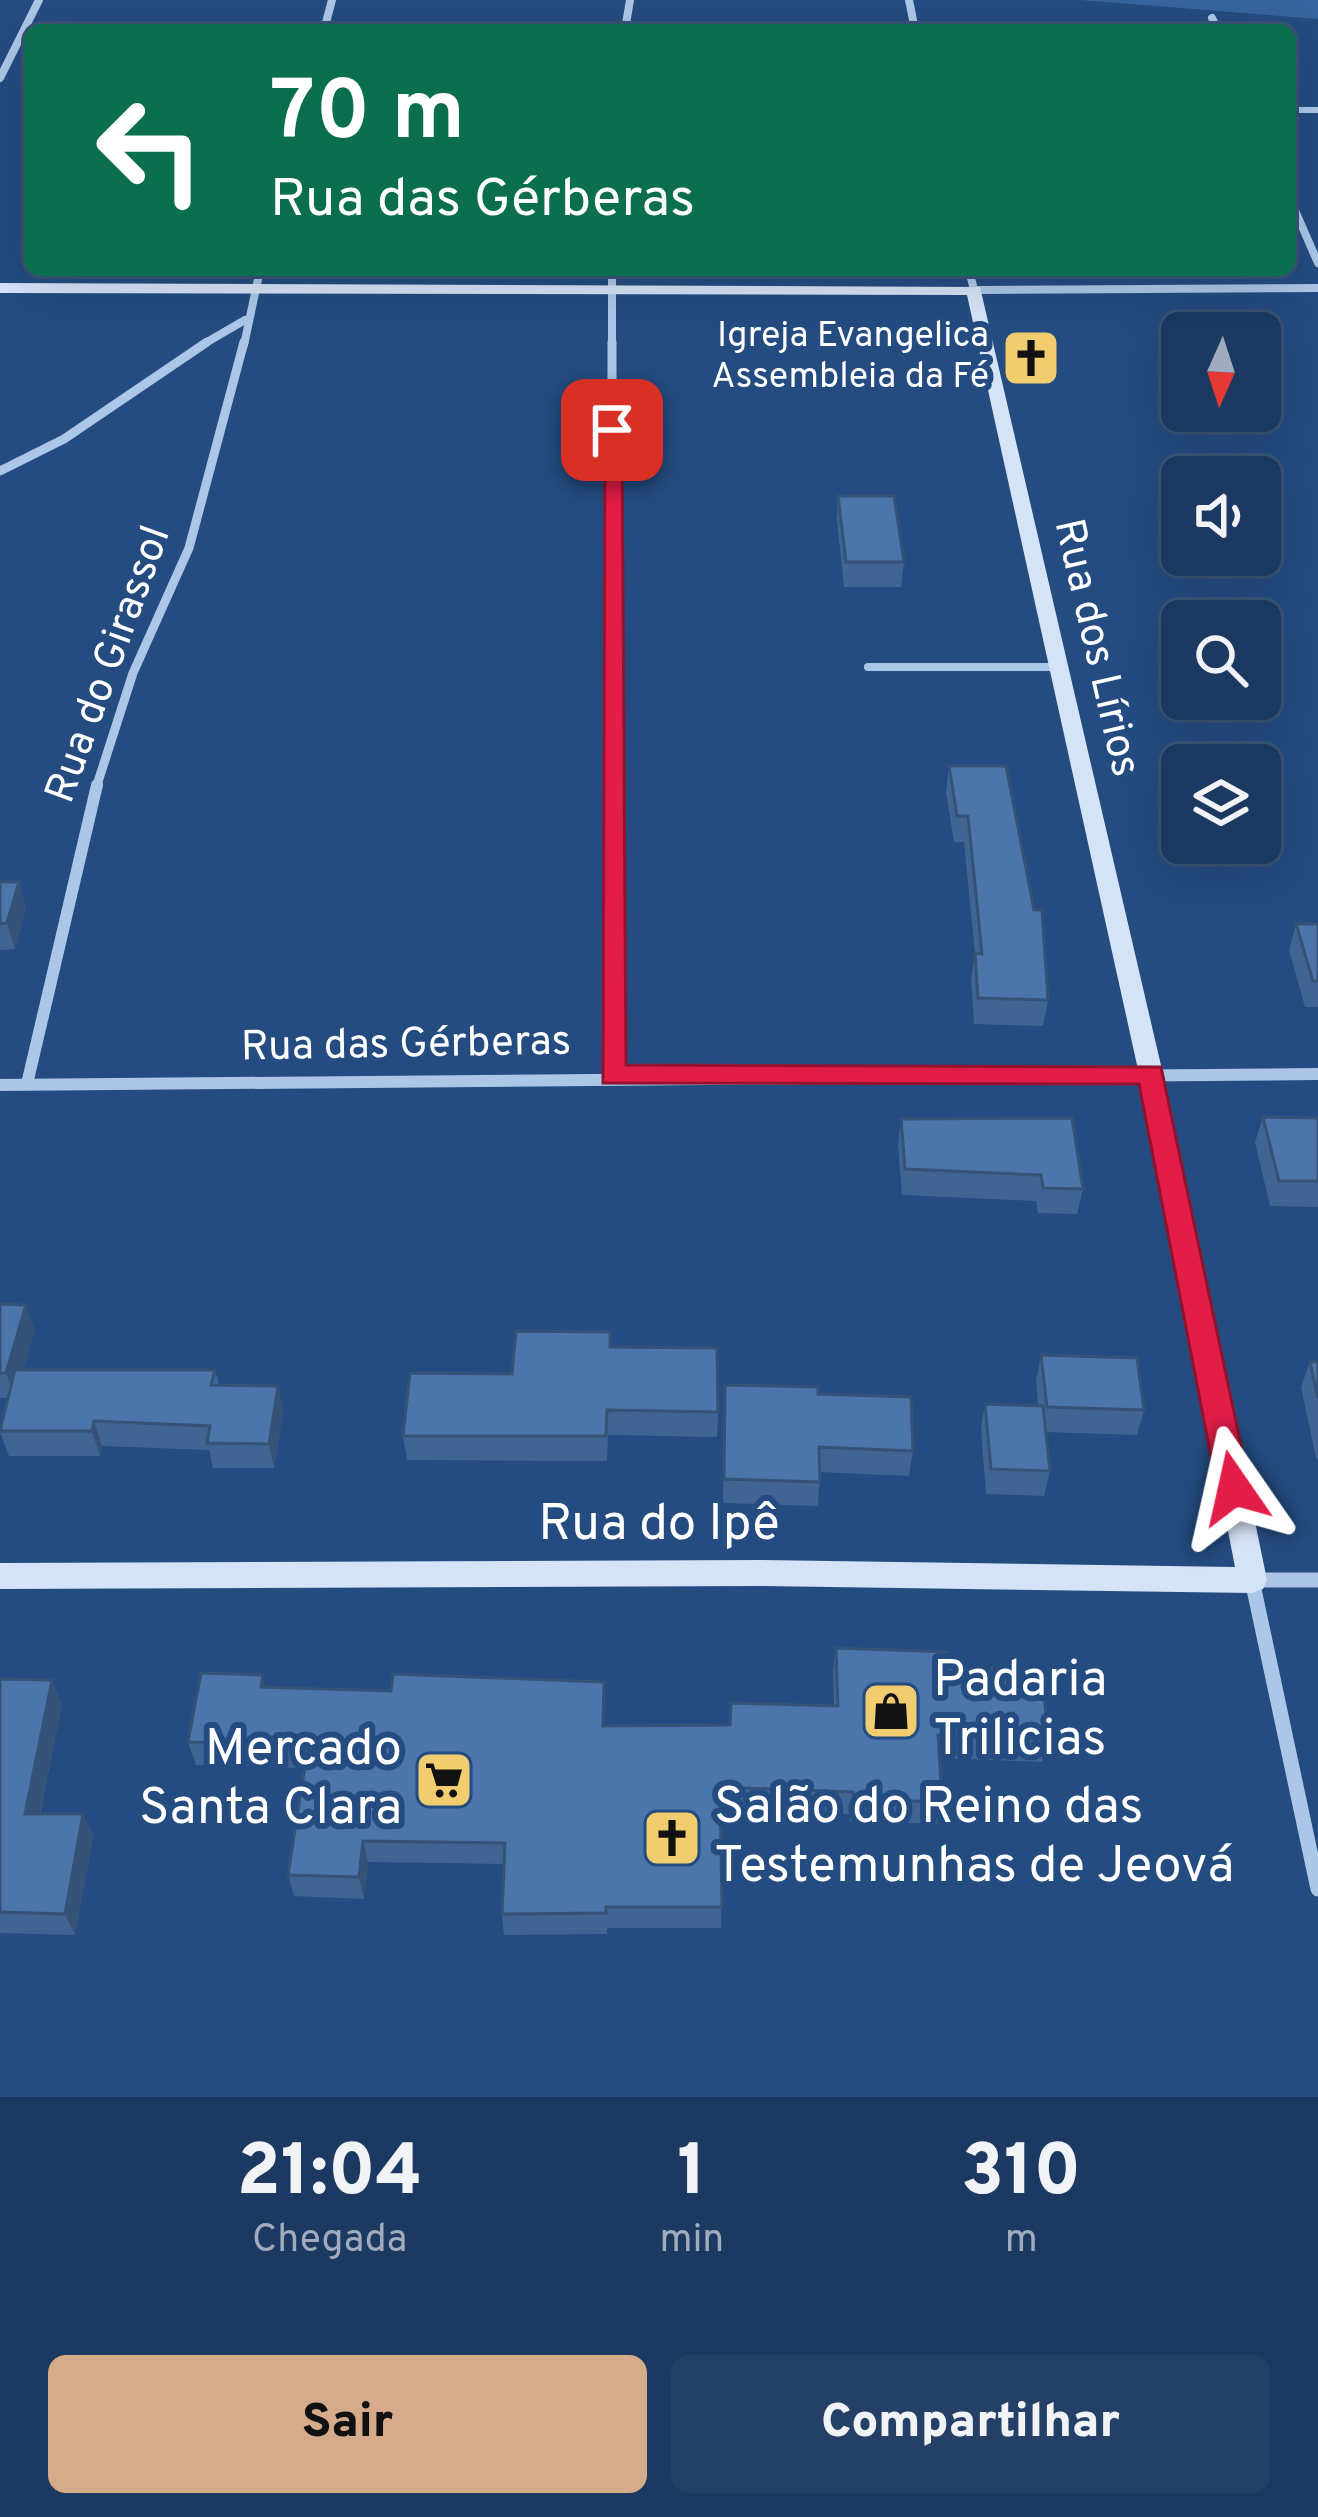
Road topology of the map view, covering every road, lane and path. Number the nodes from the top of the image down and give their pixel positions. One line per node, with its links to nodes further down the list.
1 (1212, 18): 2 (street)
2 (1215, 24)
3 (24, 30): 4 (street)
4 (0, 78)
5 (1296, 214): 6 (street)
6 (1318, 263)
7 (258, 276): 12 (street, Rua do Girassol)
8 (613, 276): 13 (street)
9 (972, 280): 11 (street); 13 (street); 17 (street, Rua dos Lírios)
10 (0, 288): 12 (street)
11 (1318, 288)
12 (255, 290): 13 (street); 14 (street, Rua do Girassol)
13 (612, 291): 20 (street)
14 (245, 320): 15 (street); 22 (street, Rua do Girassol)
15 (0, 470)
16 (868, 667): 17 (lane)
17 (1059, 667): 18 (street, Rua dos Lírios)
18 (1151, 1074): 19 (street, Rua das Gérberas); 20 (street, Rua das Gérberas); 24 (street, Rua dos Lírios)
19 (1318, 1074)
20 (612, 1076): 22 (street, Rua das Gérberas)
21 (0, 1084): 22 (street, Rua das Gérberas)
22 (27, 1084)
23 (0, 1576): 24 (street, Rua do Ipê)
24 (1252, 1580): 25 (street, Rua do Ipê); 26 (street, Rua dos Lírios)
25 (1318, 1580)
26 (1318, 1889)

